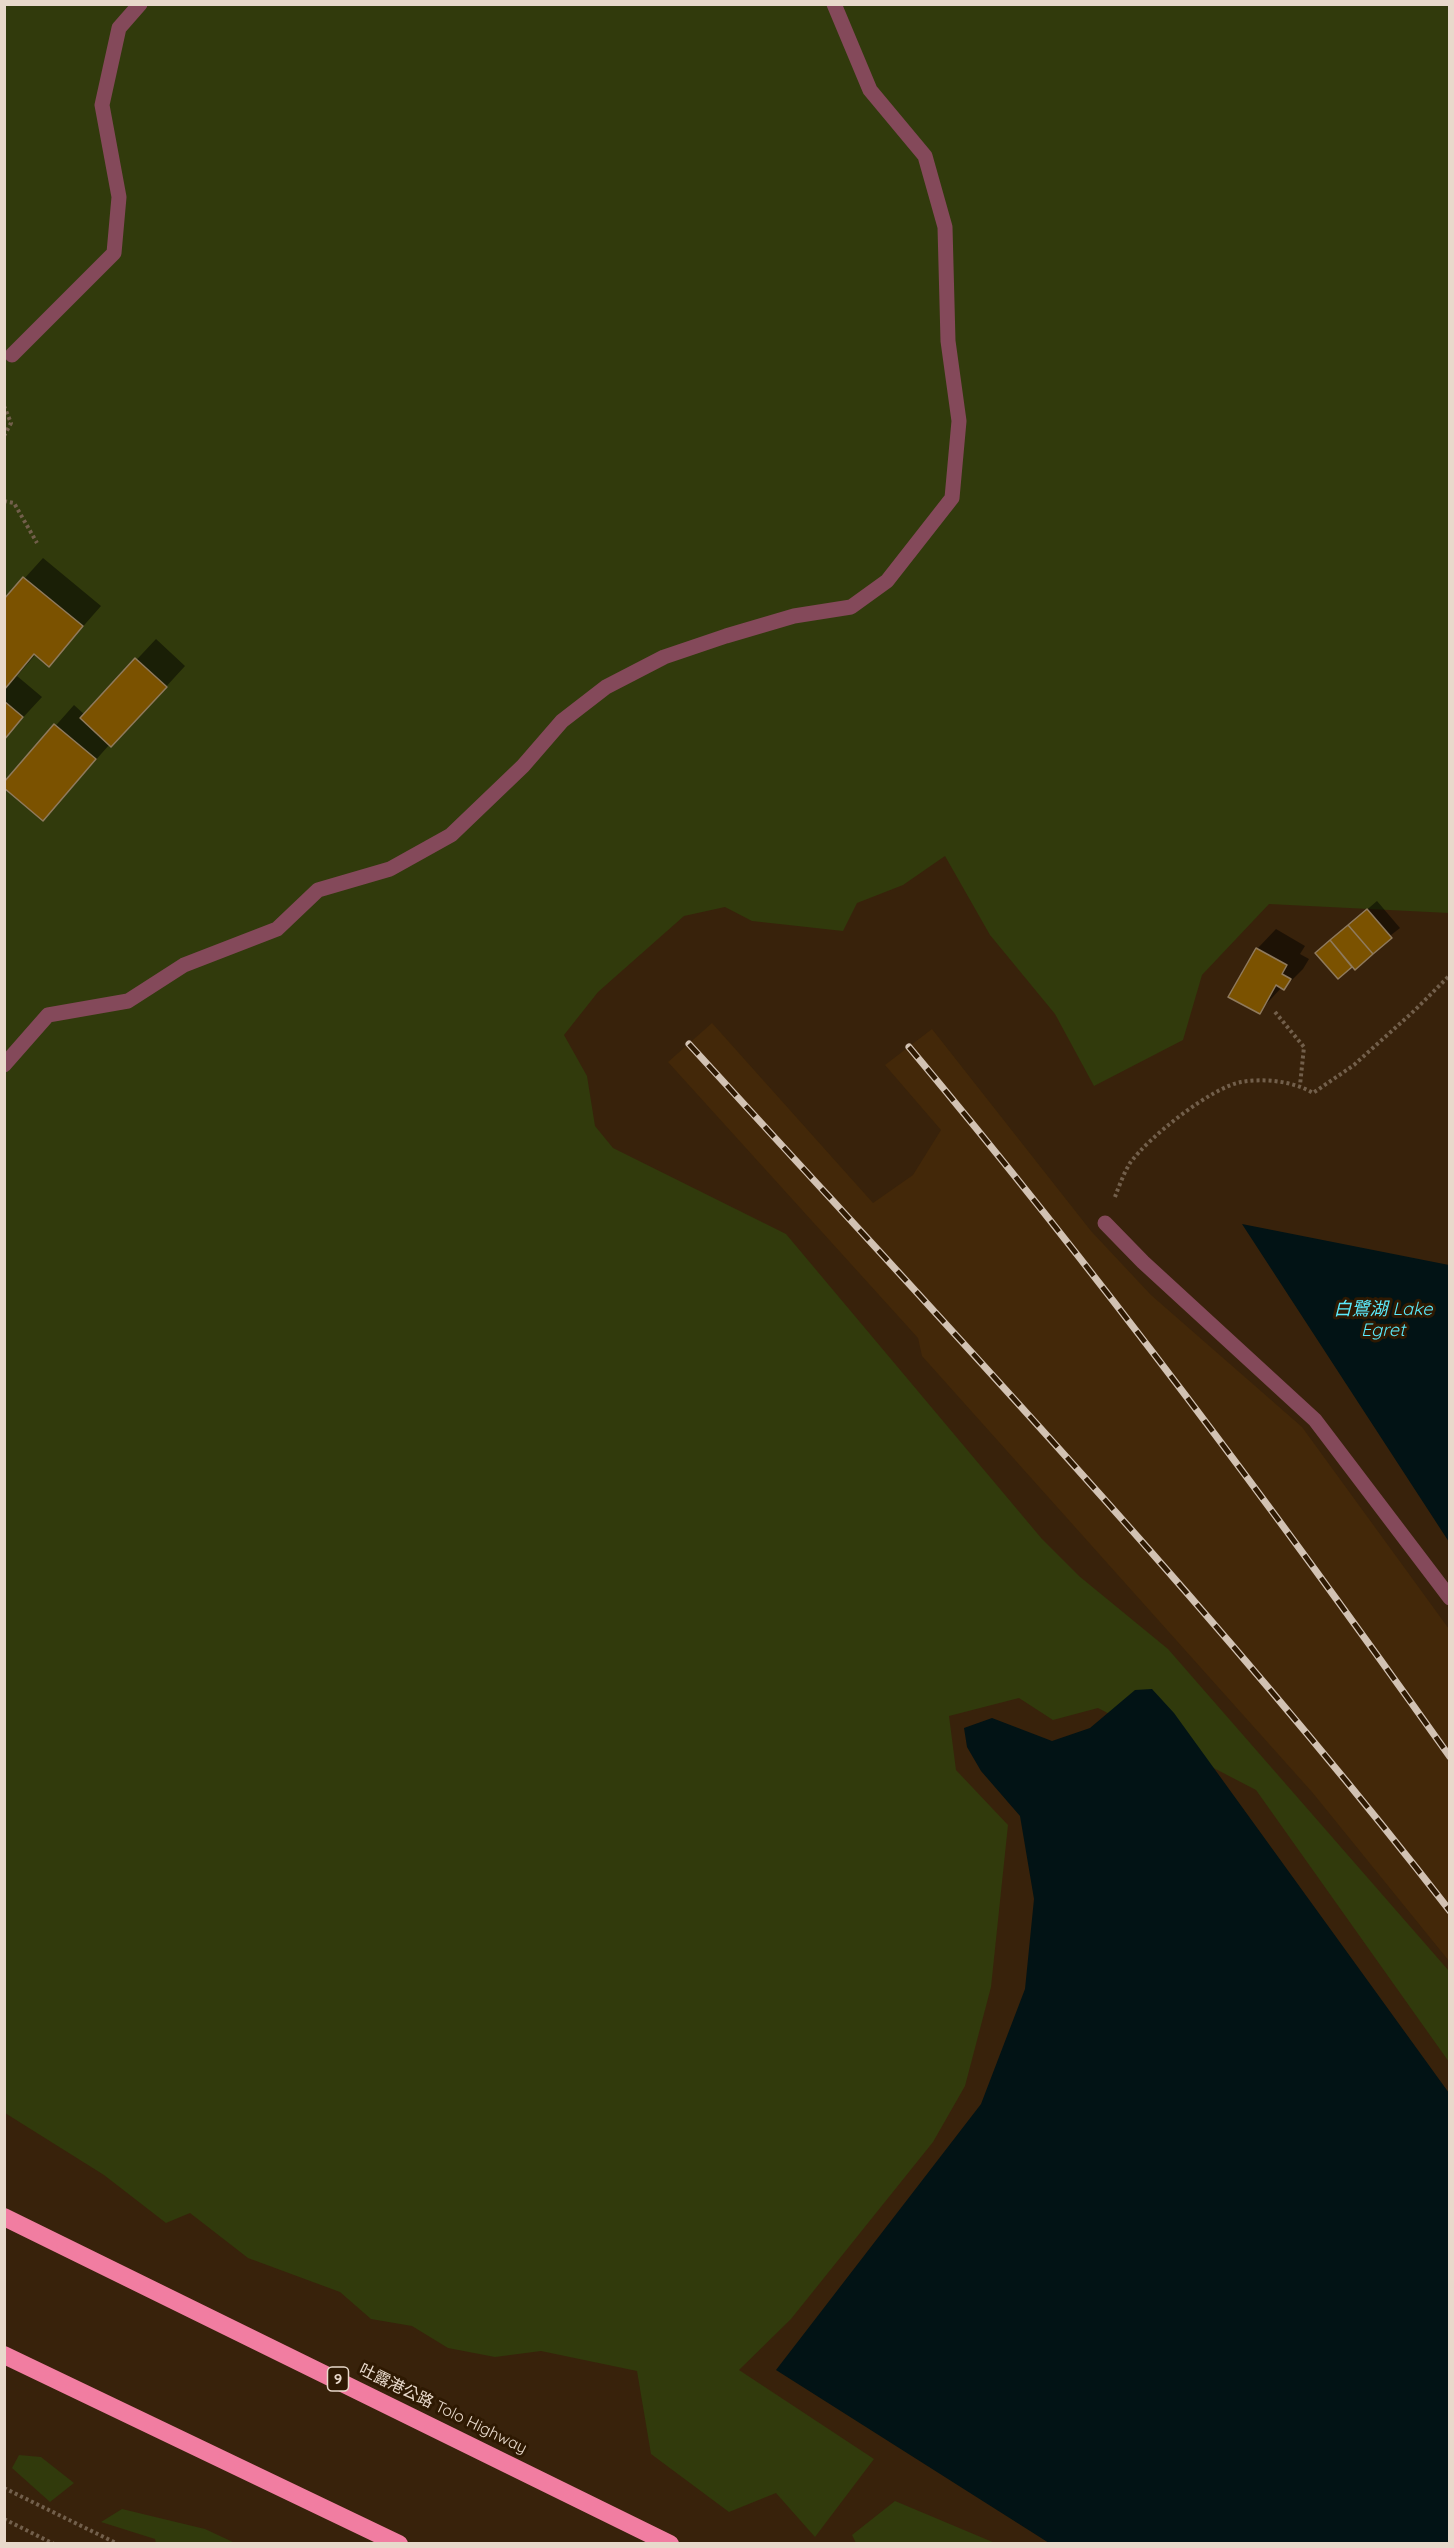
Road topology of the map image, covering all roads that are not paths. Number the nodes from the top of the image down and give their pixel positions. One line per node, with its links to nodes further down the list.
1 (140, 4): 3 (lane)
2 (834, 4): 4 (lane)
3 (12, 356)
4 (4, 1065)
5 (1105, 1223): 6 (lane)
6 (1449, 1598)
7 (4, 2217): 10 (highway, 吐露港公路 Tolo Highway / 9)
8 (4, 2355): 9 (highway)
9 (399, 2544)
10 (670, 2544)

